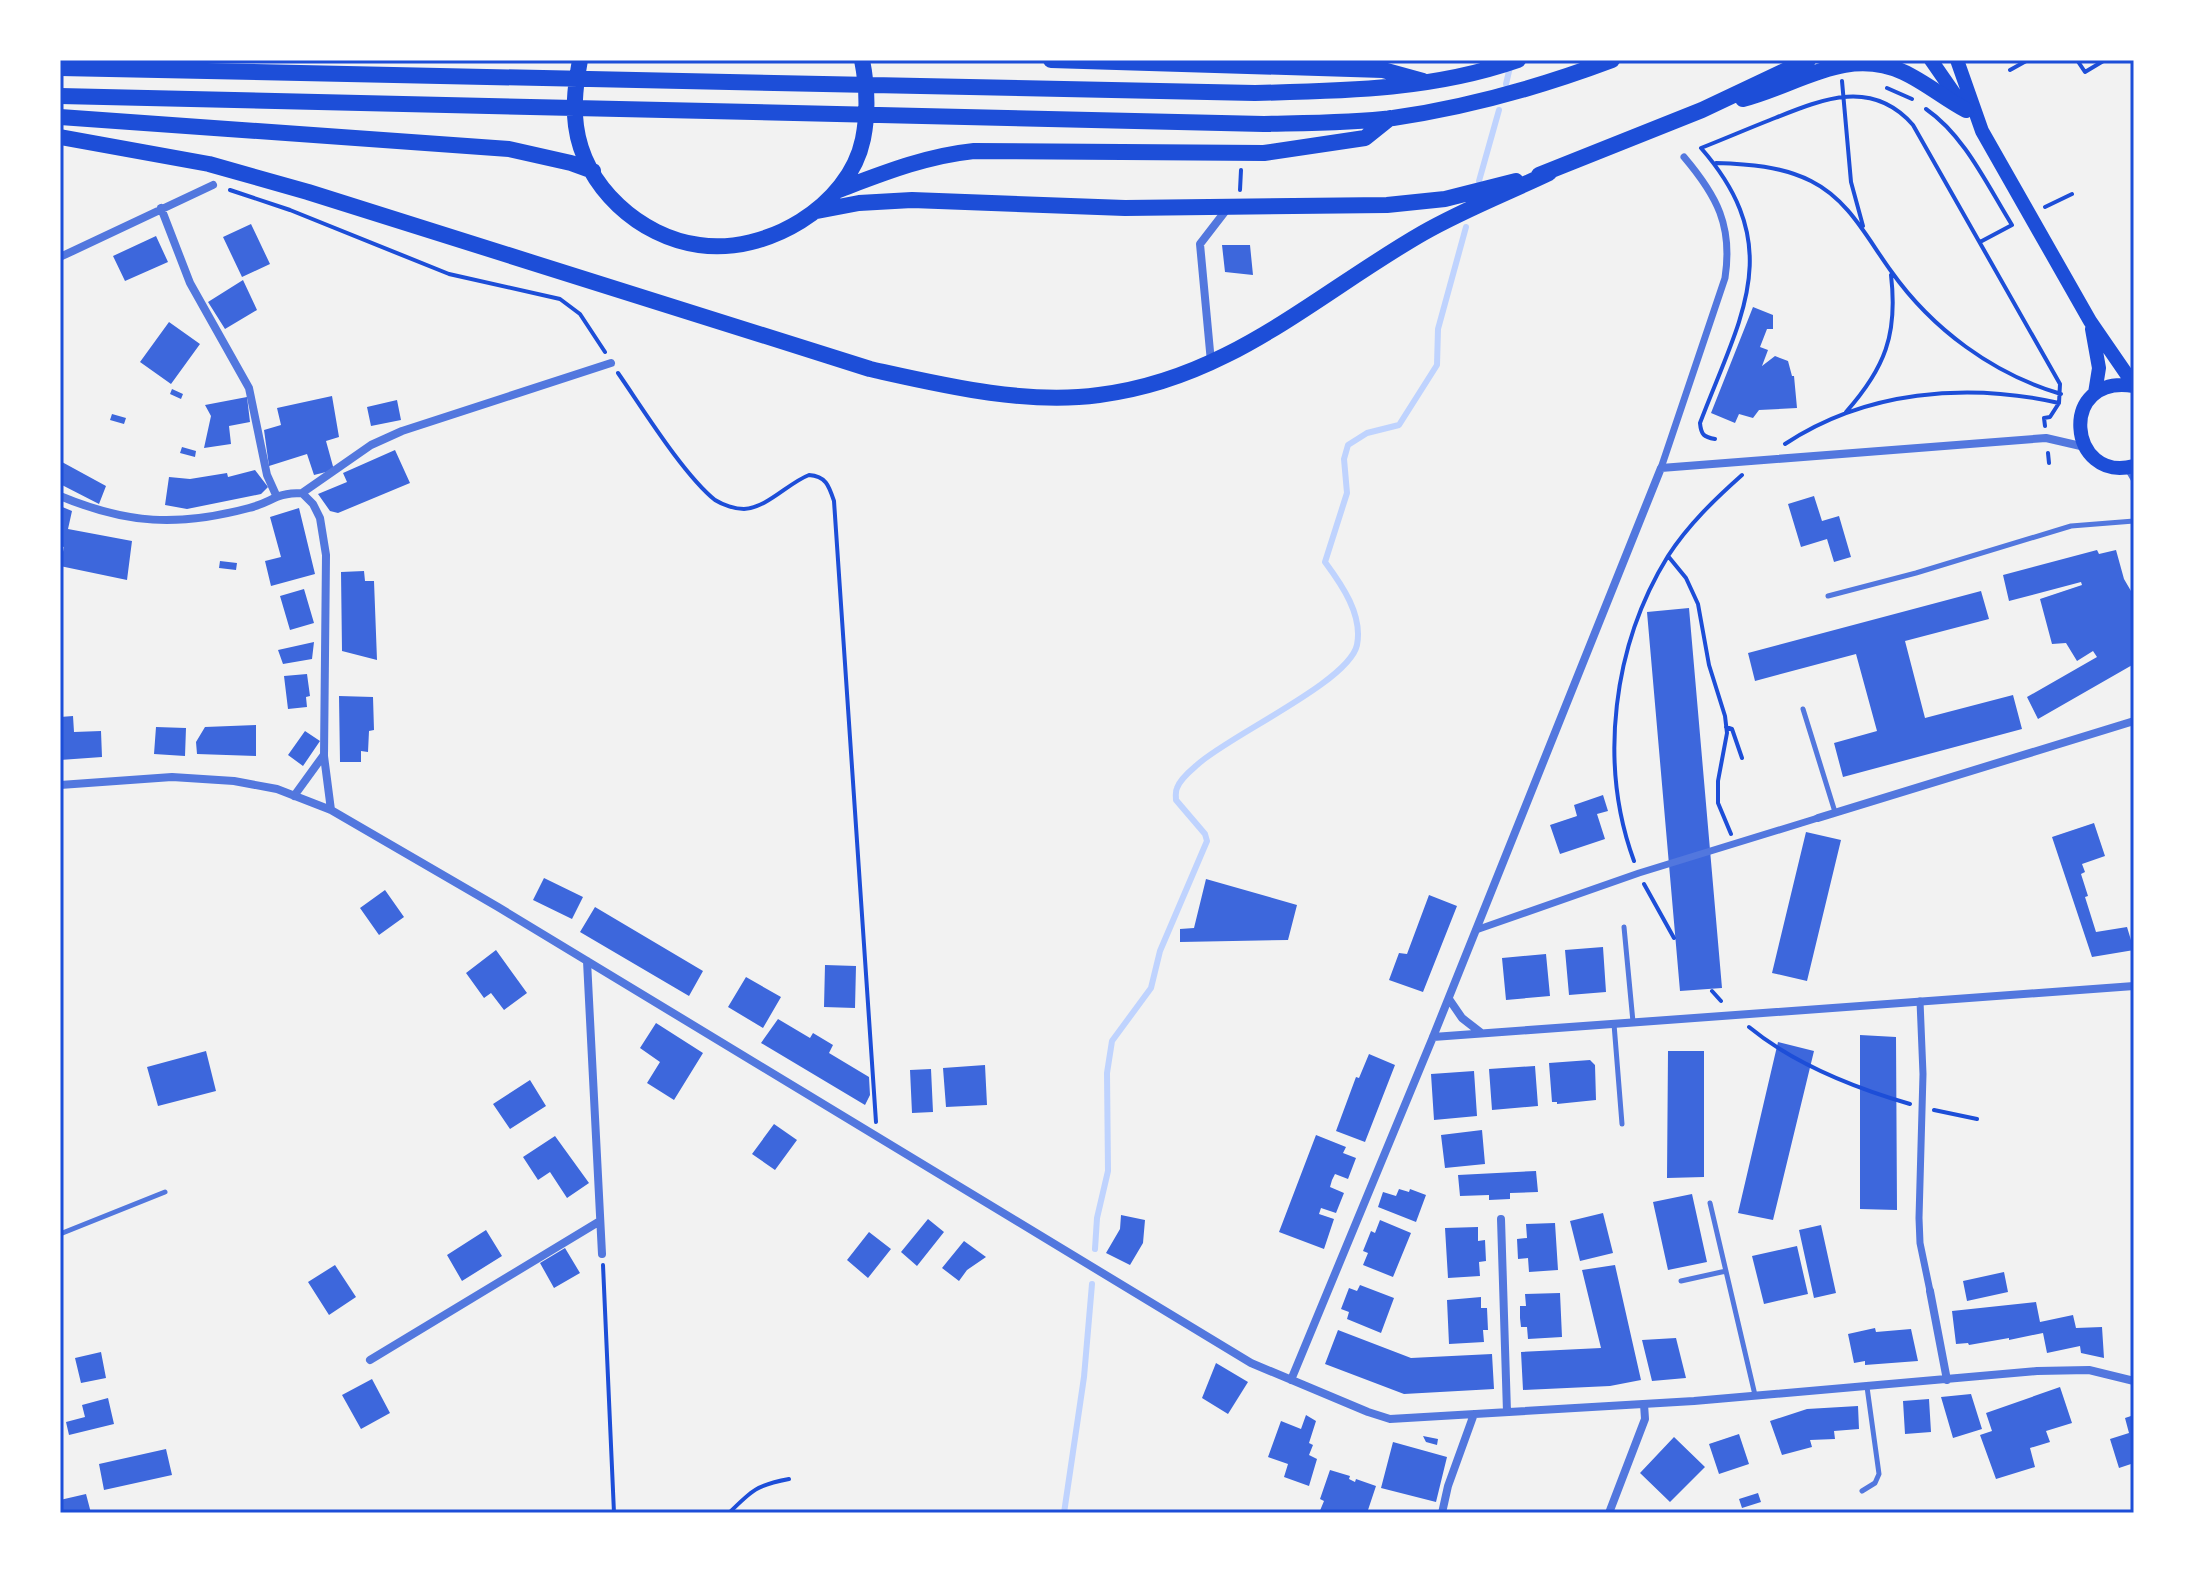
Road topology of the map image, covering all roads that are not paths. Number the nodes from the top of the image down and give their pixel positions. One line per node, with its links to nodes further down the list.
1 (580, 60): 19 (highway)
2 (1051, 60): 10 (highway)
3 (1518, 60): 10 (highway)
4 (1612, 60): 15 (highway)
5 (1808, 60): 12 (highway)
6 (1931, 60): 13 (main road)
7 (1957, 60): 16 (main road)
8 (863, 61): 22 (highway)
9 (60, 68): 10 (highway)
10 (1428, 83)
11 (60, 96): 15 (highway)
12 (1702, 110): 13 (highway); 20 (highway)
13 (1966, 110): 16 (main road)
14 (60, 117): 19 (highway)
15 (1390, 118): 22 (highway)
16 (1982, 131): 27 (main road)
17 (60, 137): 29 (highway)
18 (1684, 157): 33 (street)
19 (593, 171): 25 (highway)
20 (1549, 173): 23 (highway); 29 (highway)
21 (213, 185): 24 (street)
22 (836, 191): 25 (highway)
23 (1229, 207): 25 (highway); 29 (street)
24 (161, 208): 26 (street); 36 (street)
25 (817, 211)
26 (60, 257)
27 (2090, 321): 30 (main road); 31 (main road)
28 (611, 363): 35 (street)
29 (1211, 363)
30 (2134, 386): 31 (main road)
31 (2095, 393): 32 (main road)
32 (2085, 447): 33 (street); 34 (main road)
33 (1661, 468): 49 (street)
34 (2132, 472)
35 (302, 493): 36 (street); 42 (street)
36 (276, 495): 37 (street)
37 (60, 496)
38 (2134, 521): 39 (lane)
39 (1828, 596)
40 (1803, 709): 46 (lane)
41 (2134, 721): 46 (street)
42 (324, 756): 44 (street); 45 (street)
43 (60, 785): 44 (street)
44 (294, 796): 45 (street)
45 (331, 810): 50 (street)
46 (1835, 813): 47 (street)
47 (1818, 818): 49 (street)
48 (1624, 927): 54 (lane)
49 (1476, 930): 52 (street)
50 (587, 961): 62 (street); 69 (street)
51 (2134, 986): 53 (street)
52 (1449, 999): 56 (street); 57 (street)
53 (1920, 1001): 54 (street); 67 (street)
54 (1634, 1023): 55 (street)
55 (1614, 1024): 56 (street); 58 (lane)
56 (1480, 1033): 57 (street)
57 (1433, 1037): 69 (street)
58 (1622, 1124)
59 (165, 1192): 63 (lane)
60 (1710, 1203): 65 (lane)
61 (1501, 1219): 75 (street)
62 (600, 1221): 64 (street); 68 (street)
63 (60, 1234)
64 (602, 1254)
65 (1726, 1271): 66 (lane); 73 (lane)
66 (1681, 1281)
67 (1930, 1291): 70 (street)
68 (370, 1360)
69 (1291, 1380): 76 (street)
70 (1947, 1380): 71 (street); 72 (street)
71 (2134, 1381)
72 (1867, 1387): 73 (street); 77 (lane)
73 (1755, 1395): 74 (street)
74 (1644, 1404): 75 (street); 79 (street)
75 (1507, 1412): 76 (street)
76 (1474, 1414): 78 (street)
77 (1862, 1491)
78 (1442, 1513)
79 (1609, 1513)

